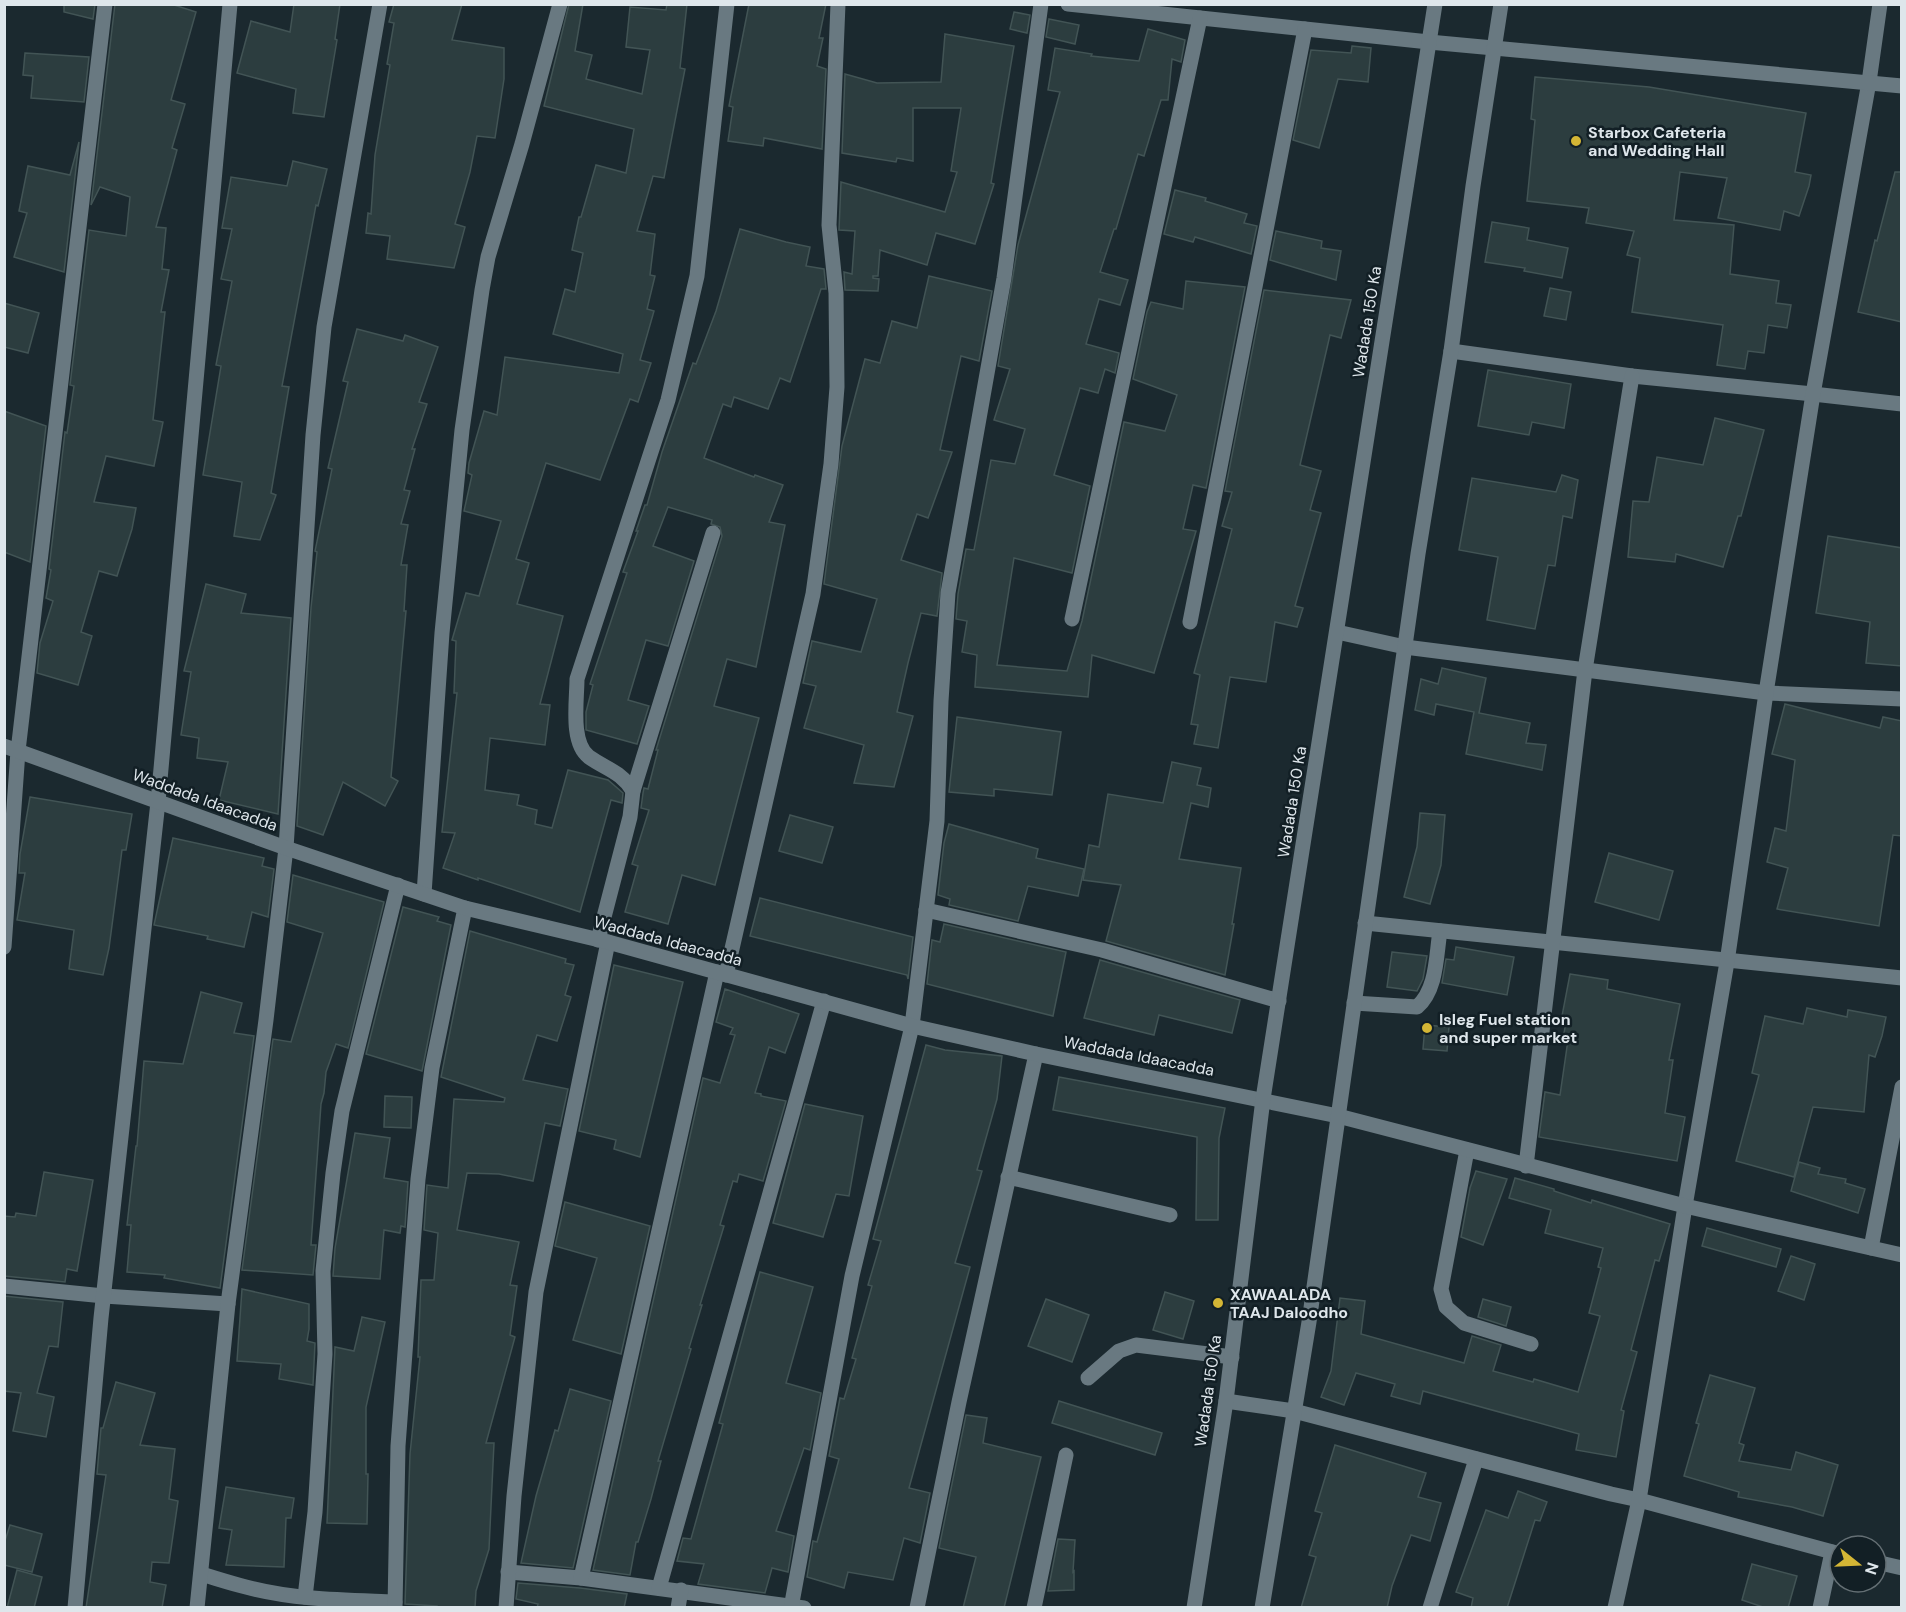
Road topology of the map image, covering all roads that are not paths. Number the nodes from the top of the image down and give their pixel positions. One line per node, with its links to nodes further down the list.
1 (105, 4): 30 (street)
2 (230, 4): 32 (street)
3 (380, 4): 33 (street)
4 (560, 4): 35 (street)
5 (727, 4): 31 (street)
6 (838, 4): 44 (street)
7 (1041, 4): 37 (street)
8 (1068, 4): 12 (street)
9 (1435, 4): 14 (street, Wadada 150 Ka)
10 (1501, 4): 15 (street)
11 (1880, 4): 16 (street)
12 (1200, 18): 13 (street); 23 (street)
13 (1305, 29): 14 (street); 24 (street)
14 (1429, 42): 15 (street); 25 (street, Wadada 150 Ka)
15 (1494, 48): 16 (street); 18 (street)
16 (1869, 82): 17 (street); 20 (street)
17 (1902, 86)
18 (1451, 351): 19 (street); 26 (street)
19 (1632, 376): 20 (street); 27 (street)
20 (1813, 394): 21 (street); 28 (street)
21 (1902, 404)
22 (713, 533): 31 (street)
23 (1072, 619)
24 (1190, 622)
25 (1336, 632): 26 (street); 47 (street, Wadada 150 Ka)
26 (1405, 647): 27 (street); 38 (street)
27 (1585, 670): 28 (street); 41 (street)
28 (1766, 693): 29 (street); 43 (street)
29 (1902, 699)
30 (11, 748): 32 (street, Waddada Idaacadda); 42 (street)
31 (633, 792): 40 (street)
32 (158, 802): 33 (street, Waddada Idaacadda); 62 (street)
33 (286, 848): 34 (street, Waddada Idaacadda); 63 (street)
34 (398, 885): 35 (street, Waddada Idaacadda); 79 (street)
35 (424, 894): 36 (street, Waddada Idaacadda)
36 (465, 908): 40 (street, Waddada Idaacadda); 81 (street)
37 (926, 910): 47 (street); 49 (street)
38 (1365, 923): 39 (street); 48 (street)
39 (1440, 931): 41 (street); 48 (street)
40 (603, 941): 44 (street, Waddada Idaacadda); 73 (street)
41 (1554, 942): 43 (street); 55 (street)
42 (4, 947)
43 (1727, 962): 45 (street); 57 (street)
44 (722, 974): 46 (street, Waddada Idaacadda); 75 (street)
45 (1902, 978)
46 (824, 1001): 49 (street, Waddada Idaacadda); 77 (street)
47 (1279, 1001): 52 (street, Wadada 150 Ka)
48 (1354, 1003): 53 (street)
49 (912, 1026): 50 (street, Waddada Idaacadda); 82 (street)
50 (1036, 1054): 52 (street, Waddada Idaacadda); 56 (street)
51 (1902, 1087): 59 (street)
52 (1263, 1099): 53 (street, Waddada Idaacadda); 65 (street, Wadada 150 Ka)
53 (1338, 1116): 54 (street, Waddada Idaacadda); 68 (street)
54 (1467, 1150): 55 (street, Waddada Idaacadda); 64 (street)
55 (1526, 1166): 57 (street, Waddada Idaacadda)
56 (1008, 1178): 58 (street); 87 (street)
57 (1685, 1206): 59 (street, Waddada Idaacadda); 71 (street)
58 (1170, 1215)
59 (1871, 1248): 60 (street, Waddada Idaacadda)
60 (1902, 1256)
61 (4, 1286): 62 (street)
62 (104, 1296): 63 (street); 83 (street)
63 (228, 1304): 74 (street)
64 (1531, 1344)
65 (1232, 1357): 66 (street); 67 (street, Wadada 150 Ka)
66 (1088, 1378)
67 (1226, 1401): 68 (street); 89 (street, Wadada 150 Ka)
68 (1294, 1411): 70 (street); 90 (street)
69 (1066, 1455): 88 (street)
70 (1476, 1459): 71 (street); 91 (street)
71 (1639, 1500): 72 (street); 92 (street)
72 (1828, 1551)
73 (507, 1572): 75 (street); 85 (street)
74 (201, 1574): 80 (street); 84 (street)
75 (581, 1578): 77 (street)
76 (1828, 1580): 93 (street)
77 (659, 1588): 78 (street)
78 (681, 1590): 82 (street); 86 (street)
79 (305, 1597): 80 (street); 81 (street)
80 (280, 1601)
81 (395, 1605)
82 (796, 1607)
83 (75, 1608)
84 (198, 1608)
85 (506, 1608)
86 (678, 1608)
87 (917, 1608)
88 (1034, 1608)
89 (1194, 1608)
90 (1262, 1608)
91 (1430, 1608)
92 (1615, 1608)
93 (1820, 1608)

